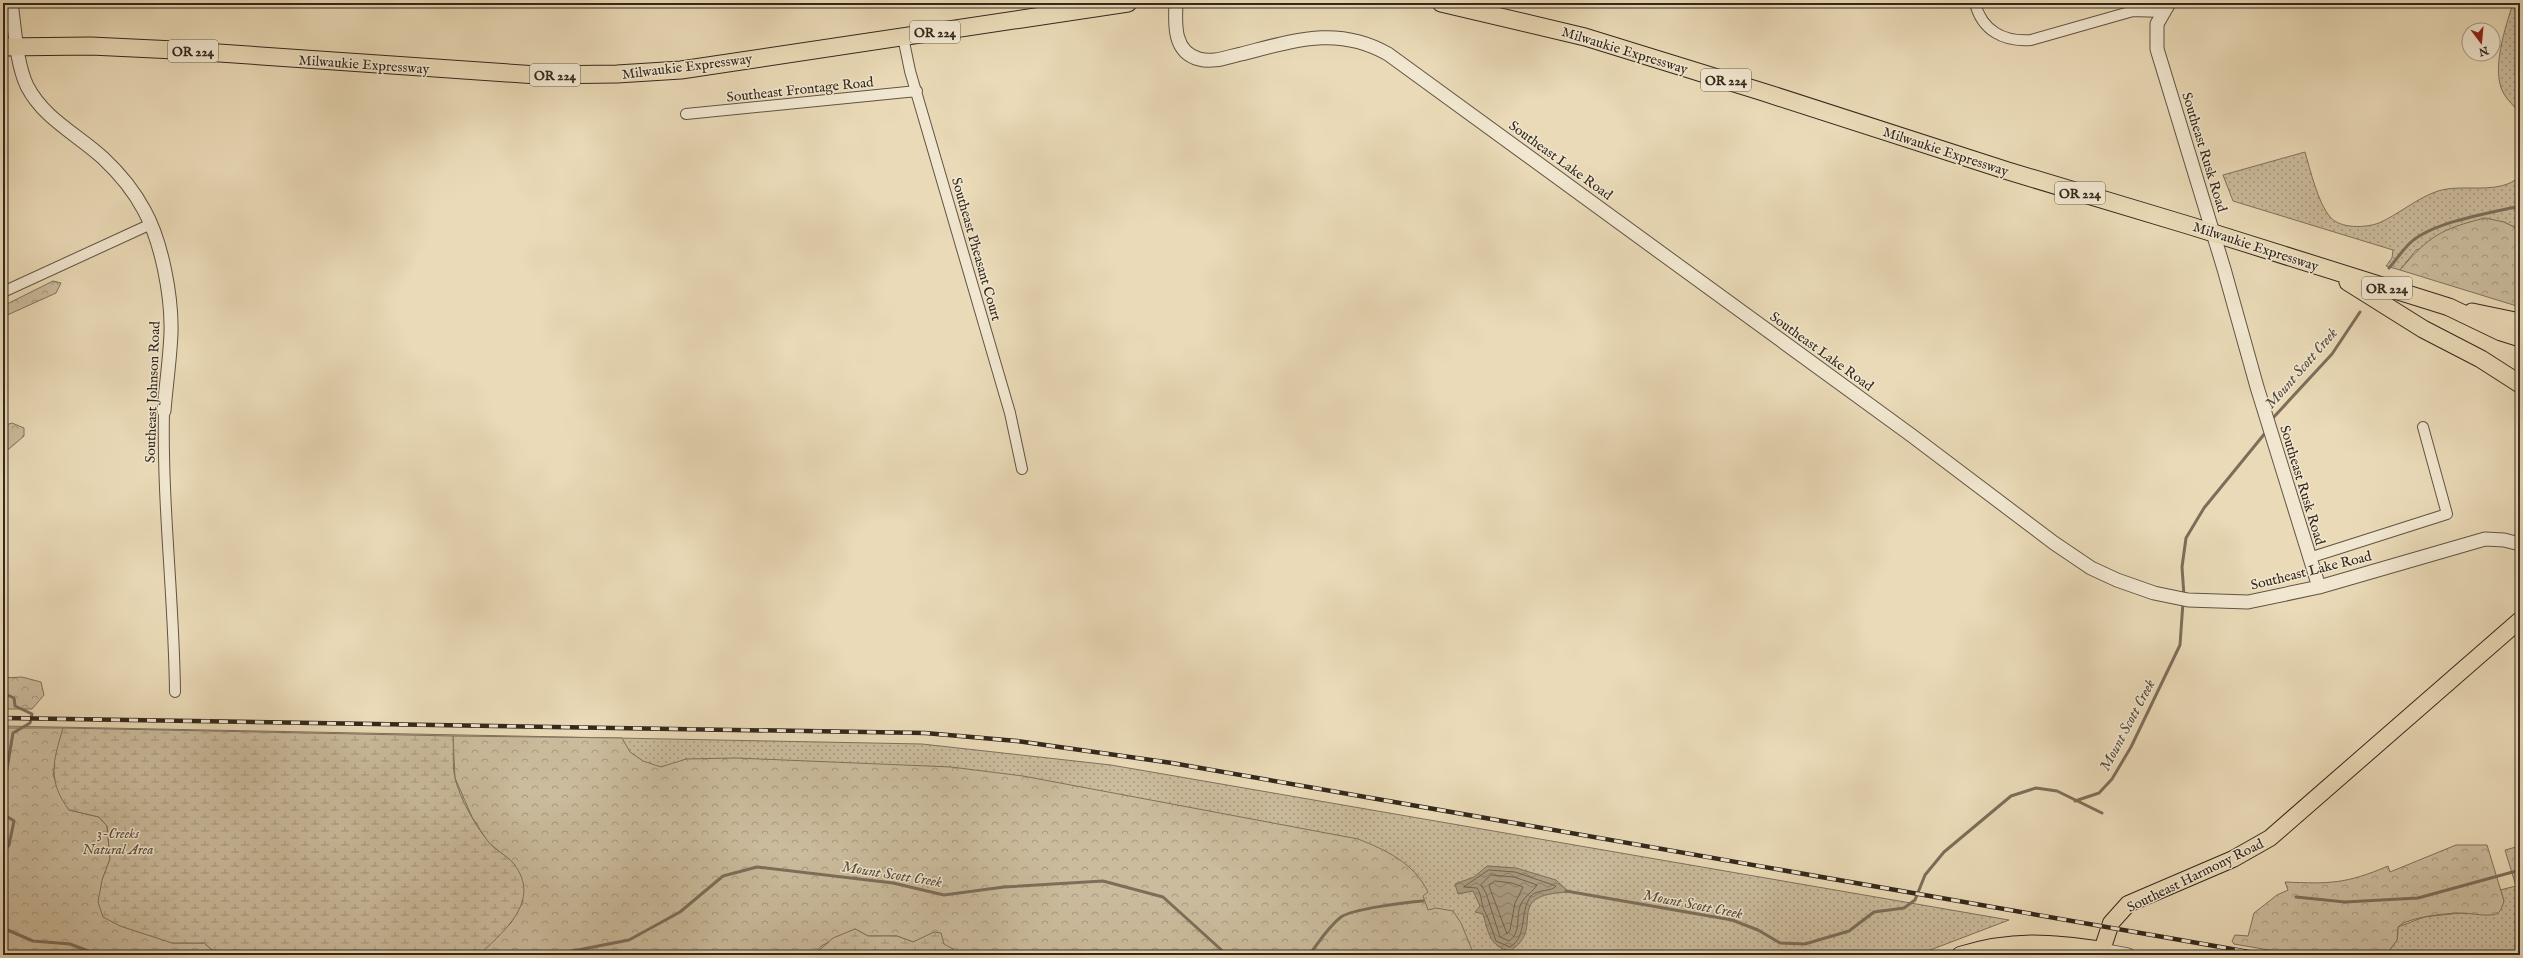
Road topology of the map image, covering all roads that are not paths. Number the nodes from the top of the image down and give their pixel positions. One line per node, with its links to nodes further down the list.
1 (11, 3): 8 (street, Southeast Johnson Road)
2 (21, 3): 8 (street)
3 (1128, 3): 9 (highway, Milwaukie Expressway / OR 224)
4 (1176, 3): 26 (street, Southeast Lake Road)
5 (1441, 3): 14 (highway, Milwaukie Expressway / OR 224)
6 (1975, 3): 7 (street)
7 (2165, 8): 14 (street, Southeast Rusk Road)
8 (14, 21): 10 (street, Southeast Johnson Road)
9 (903, 37): 10 (highway, Milwaukie Expressway / OR 224); 11 (street, Southeast Pheasant Court)
10 (10, 46): 13 (street, Southeast Johnson Road)
11 (916, 91): 12 (street, Southeast Frontage Road); 23 (street, Southeast Pheasant Court)
12 (686, 114)
13 (151, 224): 16 (street); 21 (street, Southeast Johnson Road)
14 (2213, 232): 15 (highway, Milwaukie Expressway / OR 224); 25 (street, Southeast Rusk Road)
15 (2326, 268): 17 (highway, Milwaukie Expressway / OR 224); 20 (highway)
16 (3, 292)
17 (2449, 308): 18 (highway, Milwaukie Expressway / OR 224); 19 (highway, Milwaukie Expressway / OR 224)
18 (2520, 322)
19 (2520, 338)
20 (2520, 384)
21 (164, 412): 28 (street, Southeast Johnson Road)
22 (2424, 427): 25 (street)
23 (1022, 469)
24 (2520, 544): 26 (street, Southeast Lake Road)
25 (2309, 558): 26 (street, Southeast Rusk Road)
26 (2319, 587)
27 (2520, 620): 29 (main road, Southeast Harmony Road)
28 (175, 692)
29 (2102, 950): 30 (main road); 31 (street)
30 (1960, 955)
31 (2128, 955)

